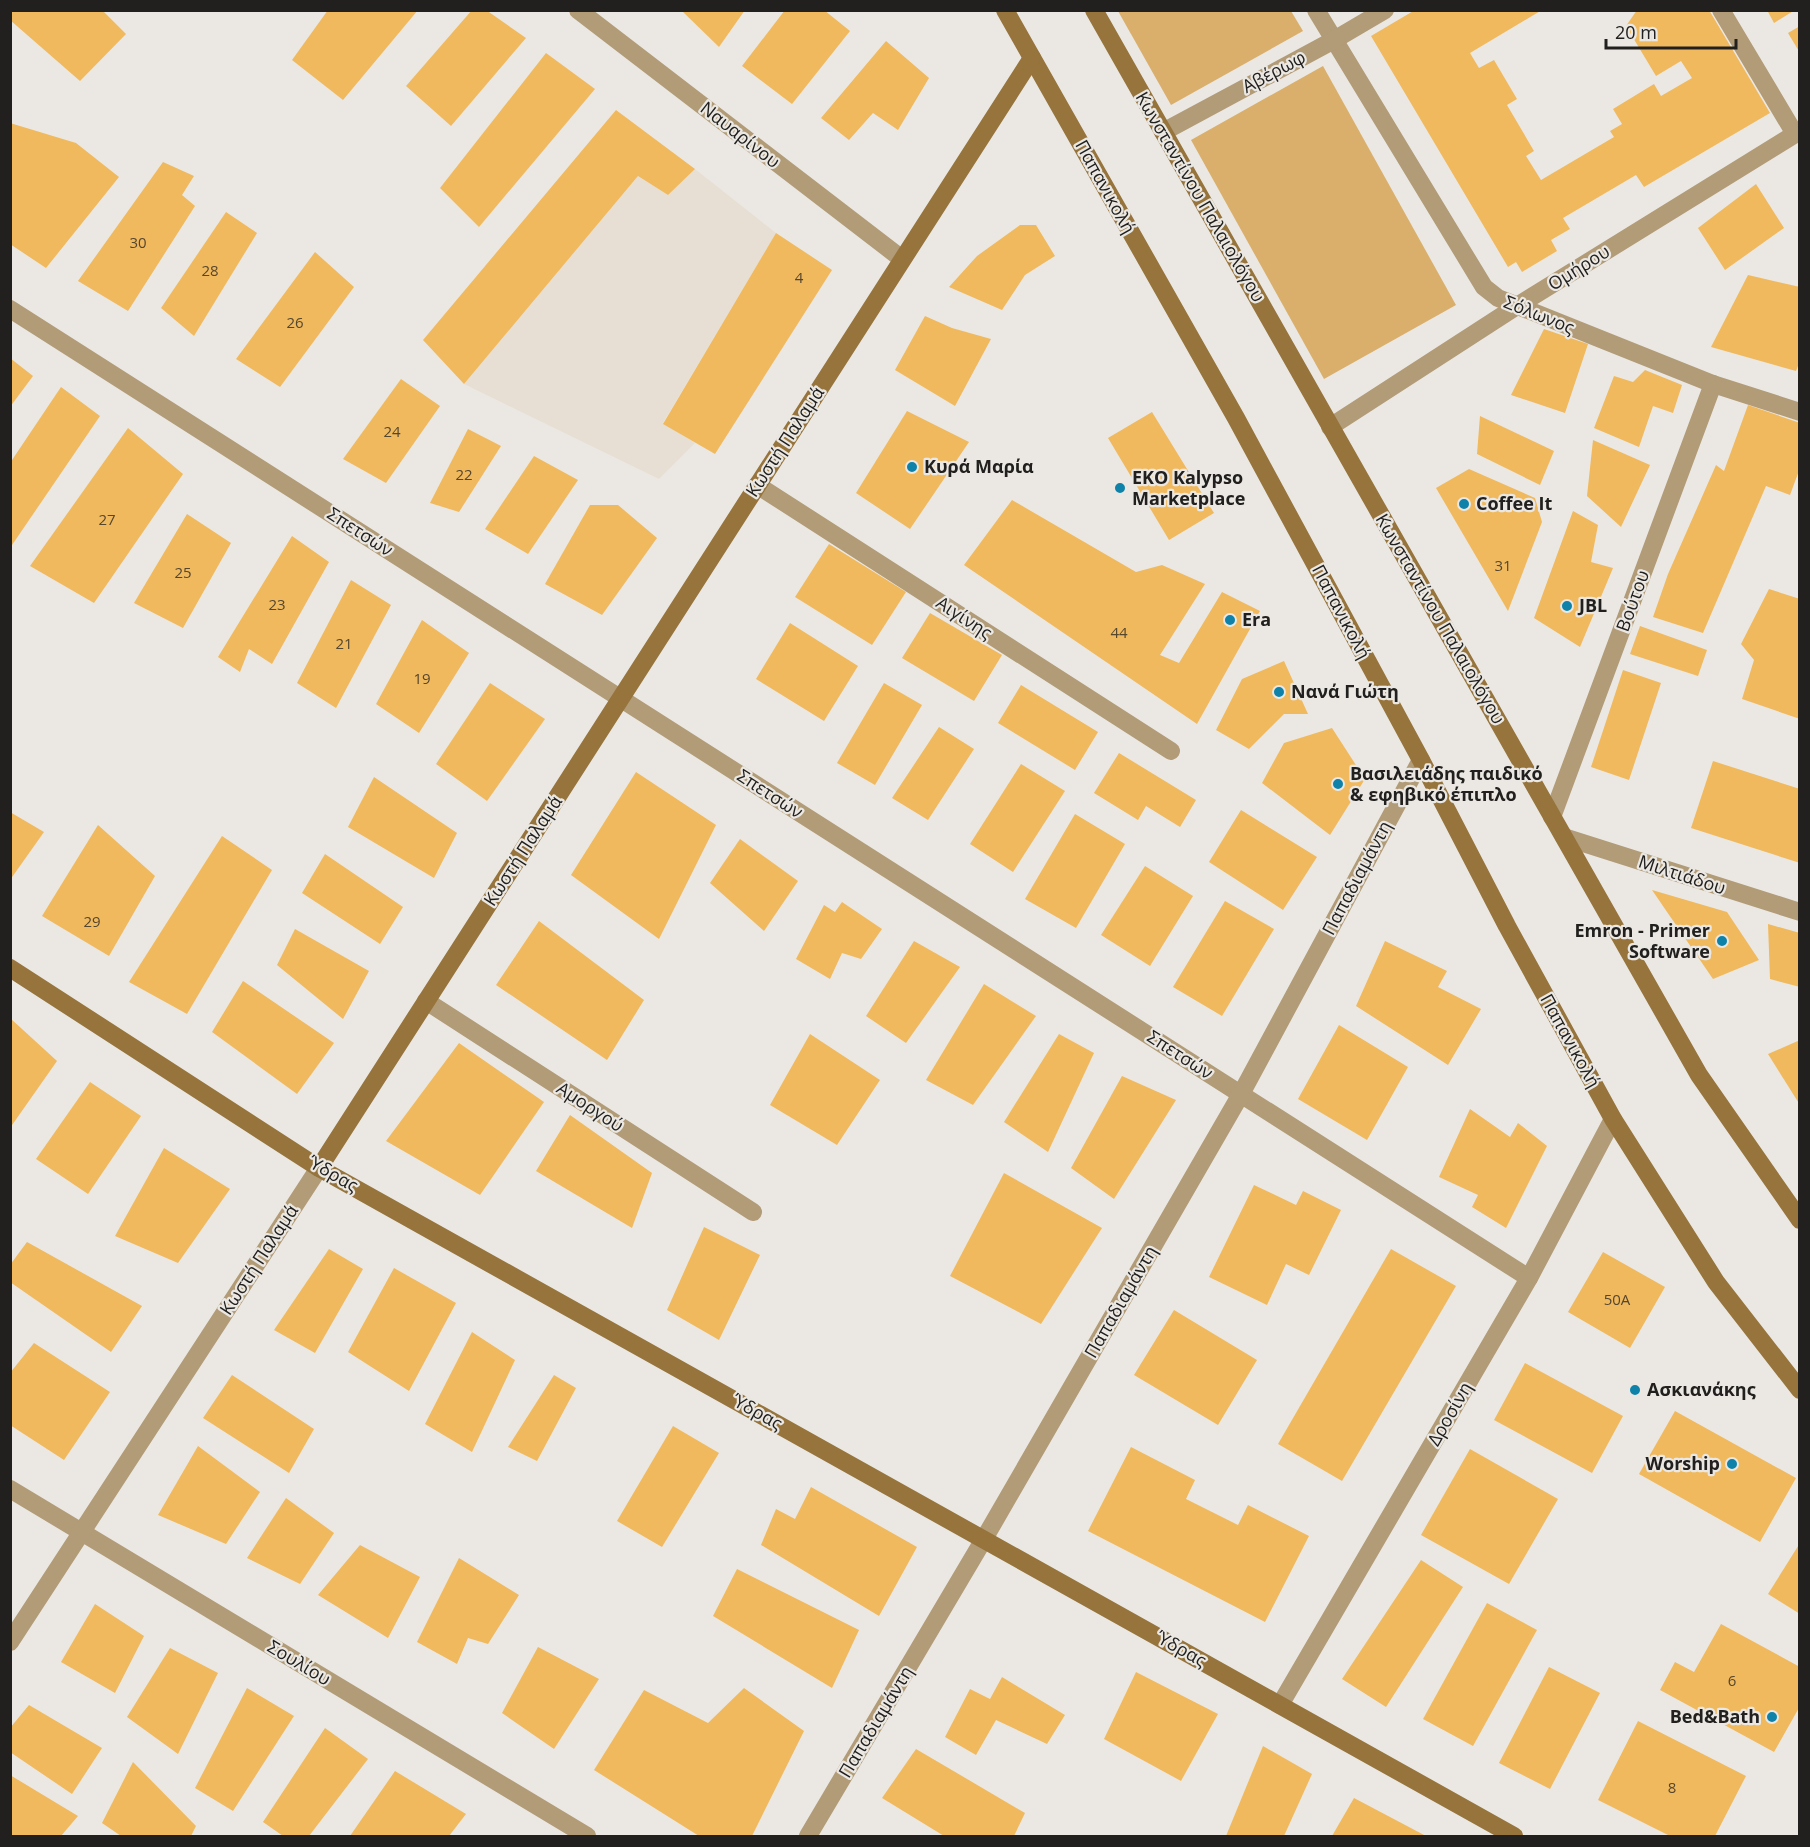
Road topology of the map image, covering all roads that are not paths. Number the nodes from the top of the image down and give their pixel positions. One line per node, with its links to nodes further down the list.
1 (578, 10): 11 (street, Ναυαρίνου)
2 (1005, 10): 8 (street, Παπανικολή)
3 (1094, 10): 9 (street, Κωνσταντίνου Παλαιολόγου)
4 (1317, 10): 7 (street, Σόλωνος)
5 (1385, 10): 7 (street, Αβέρωφ)
6 (1721, 10): 10 (street)
7 (1334, 40): 9 (street, Αβέρωφ); 12 (street, Σόλωνος)
8 (1032, 58): 11 (street, Κωστή Παλαμά); 20 (street, Παπανικολή)
9 (1162, 132): 16 (street, Κωνσταντίνου Παλαιολόγου)
10 (1797, 133): 12 (street, Ομήρου)
11 (902, 260): 17 (street, Κωστή Παλαμά)
12 (1517, 306): 14 (street, Σόλωνος); 16 (street, Ομήρου)
13 (10, 309): 18 (street, Σπετσών)
14 (1713, 384): 15 (street, Σόλωνος); 21 (street, Βούτου)
15 (1800, 412)
16 (1330, 427): 21 (street, Κωνσταντίνου Παλαιολόγου)
17 (757, 485): 18 (street, Κωστή Παλαμά); 19 (street, Αιγίνης)
18 (621, 698): 25 (street, Κωστή Παλαμά); 26 (street, Σπετσών)
19 (1171, 751)
20 (1420, 760): 26 (street, Παπαδιαμάντη); 27 (street, Παπανικολή)
21 (1552, 817): 22 (street, Κωνσταντίνου Παλαιολόγου)
22 (1564, 837): 23 (street, Μιλτιάδου); 30 (street, Κωνσταντίνου Παλαιολόγου)
23 (1800, 912)
24 (10, 968): 28 (street, Ύδρας)
25 (426, 1001): 28 (street, Κωστή Παλαμά); 29 (street, Αμοργού)
26 (1241, 1094): 31 (street, Σπετσών); 35 (street, Παπαδιαμάντη)
27 (1612, 1119): 31 (street, Δροσίνη); 32 (street, Παπανικολή)
28 (320, 1168): 34 (street, Κωστή Παλαμά); 35 (street, Ύδρας)
29 (753, 1212)
30 (1800, 1220)
31 (1529, 1278): 37 (street, Δροσίνη)
32 (1800, 1390)
33 (10, 1489): 34 (street, Σουλίου)
34 (82, 1532): 36 (street, Κωστή Παλαμά); 38 (street, Σουλίου)
35 (984, 1539): 37 (street, Ύδρας); 39 (street, Παπαδιαμάντη)
36 (10, 1642)
37 (1280, 1705): 40 (street, Ύδρας)
38 (587, 1836)
39 (808, 1836)
40 (1514, 1836)

